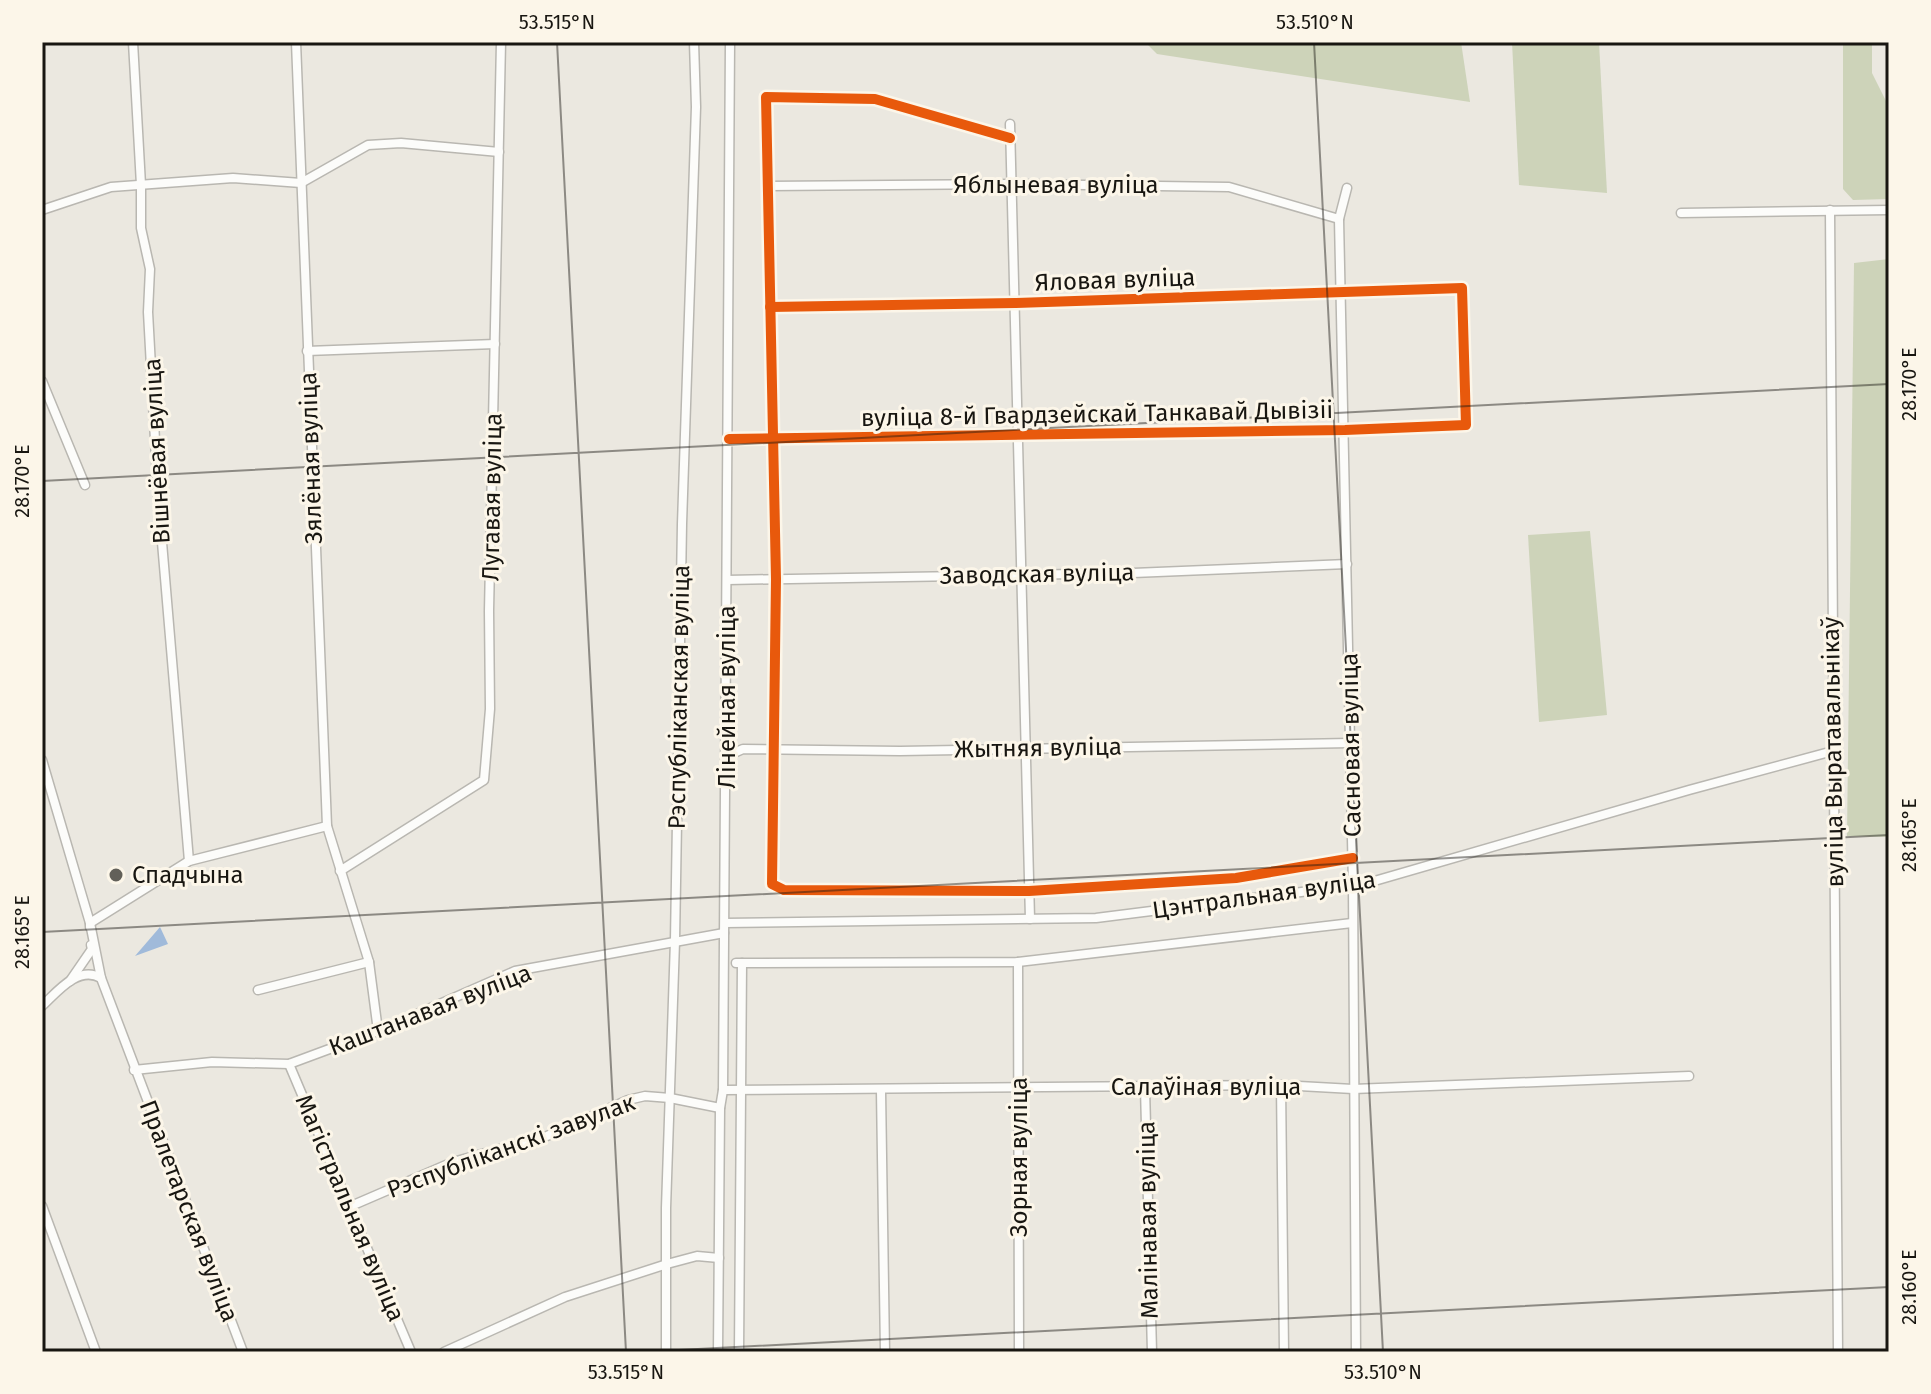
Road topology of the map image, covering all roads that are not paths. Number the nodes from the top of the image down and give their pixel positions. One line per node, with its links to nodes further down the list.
1 (133, 42): 11 (street, Вішнёвая вуліца)
2 (296, 42): 9 (street, Зялёная вуліца)
3 (501, 42): 8 (street, Лугавая вуліца)
4 (694, 42): 51 (street, Рэспубліканская вуліца)
5 (730, 42): 28 (street, Лінейная вуліца)
6 (1010, 124): 7 (street)
7 (1010, 138): 10 (street); 12 (street)
8 (499, 152): 9 (street); 22 (street, Лугавая вуліца)
9 (301, 183): 11 (street); 23 (street, Зялёная вуліца)
10 (1012, 184): 12 (street, Яблыневая вуліца); 18 (street, Яблыневая вуліца); 20 (street)
11 (141, 185): 14 (street); 43 (street, Вішнёвая вуліца)
12 (768, 186): 21 (street)
13 (1347, 188): 18 (street, Сасновая вуліца)
14 (42, 210)
15 (1830, 210): 16 (street); 17 (street); 38 (street, вуліца Выратавальнікаў)
16 (1889, 210)
17 (1681, 213)
18 (1339, 219): 19 (street, Сасновая вуліца)
19 (1341, 293): 20 (street, Яловая вуліца); 25 (street, Яловая вуліца); 26 (street, Сасновая вуліца)
20 (1015, 303): 21 (street, Яловая вуліца); 27 (street)
21 (770, 307): 29 (street)
22 (495, 344): 23 (street); 44 (street, Лугавая вуліца)
23 (307, 351): 41 (street, Зялёная вуліца)
24 (42, 381): 30 (street)
25 (1466, 425): 26 (street, вуліца 8-й Гвардзейскай Танкавай Дывізіі)
26 (1345, 430): 27 (street, вуліца 8-й Гвардзейскай Танкавай Дывізіі); 31 (street, Сасновая вуліца)
27 (1018, 435): 29 (street, вуліца 8-й Гвардзейскай Танкавай Дывізіі); 32 (street)
28 (729, 439): 29 (street, вуліца 8-й Гвардзейскай Танкавай Дывізіі); 34 (street, Лінейная вуліца)
29 (773, 440): 33 (street)
30 (85, 485)
31 (1347, 564): 32 (street, Заводская вуліца); 35 (street, Сасновая вуліца)
32 (1021, 574): 33 (street, Заводская вуліца); 36 (street)
33 (776, 579): 34 (street, Заводская вуліца); 37 (street)
34 (727, 580): 39 (street, Лінейная вуліца)
35 (1350, 743): 36 (street, Жытняя вуліца); 42 (street, Сасновая вуліца)
36 (1026, 748): 37 (street, Жытняя вуліца); 46 (street)
37 (774, 750): 39 (street, Жытняя вуліца); 46 (street)
38 (1833, 751): 45 (street, Цэнтральная вуліца); 87 (street, вуліца Выратавальнікаў)
39 (727, 756): 50 (street, Лінейная вуліца)
40 (42, 760): 48 (street, Пралетарская вуліца)
41 (327, 826): 43 (street); 44 (street, Зялёная вуліца)
42 (1353, 858): 45 (street, Сасновая вуліца); 46 (street)
43 (189, 861): 48 (street)
44 (340, 871): 52 (street, Зялёная вуліца)
45 (1353, 885): 47 (street, Цэнтральная вуліца); 49 (street, Сасновая вуліца)
46 (1029, 891): 47 (street)
47 (1030, 919): 50 (street, Цэнтральная вуліца)
48 (90, 923): 54 (street, Пралетарская вуліца); 55 (street)
49 (1352, 923): 53 (street, Цэнтральная вуліца); 65 (street, Сасновая вуліца)
50 (725, 928): 51 (street, Каштанавая вуліца); 66 (street, Лінейная вуліца)
51 (675, 941): 58 (street, Каштанавая вуліца); 69 (street, Рэспубліканская вуліца)
52 (369, 962): 56 (street); 58 (street, Зялёная вуліца)
53 (1018, 962): 64 (street, Зорная вуліца); 68 (street, Цэнтральная вуліца)
54 (101, 978): 55 (street); 60 (street, Пралетарская вуліца)
55 (70, 981): 57 (street)
56 (258, 990)
57 (42, 1006)
58 (378, 1031): 59 (street, Каштанавая вуліца)
59 (289, 1064): 60 (street, Каштанавая вуліца); 72 (street, Магістральная вуліца)
60 (134, 1070): 76 (street, Пралетарская вуліца)
61 (1689, 1076): 65 (street, Салаўіная вуліца)
62 (1281, 1085): 63 (street, Салаўіная вуліца); 65 (street, Салаўіная вуліца); 85 (street)
63 (1145, 1088): 64 (street, Салаўіная вуліца); 84 (street, Малінавая вуліца)
64 (1019, 1089): 67 (street, Салаўіная вуліца); 83 (street, Зорная вуліца)
65 (1353, 1089): 86 (street, Сасновая вуліца)
66 (723, 1090): 68 (street, Салаўіная вуліца); 70 (street, Лінейная вуліца)
67 (881, 1091): 68 (street, Салаўіная вуліца); 82 (street)
68 (742, 1092): 81 (street)
69 (670, 1098): 70 (street, Рэспубліканскі завулак); 72 (street, Рэспубліканскі завулак); 74 (street, Рэспубліканская вуліца)
70 (720, 1108): 73 (street, Лінейная вуліца)
71 (42, 1206): 75 (street)
72 (351, 1206): 77 (street, Магістральная вуліца)
73 (719, 1258): 74 (street); 80 (street, Лінейная вуліца)
74 (667, 1264): 78 (street); 79 (street, Рэспубліканская вуліца)
75 (96, 1352)
76 (243, 1352)
77 (411, 1352)
78 (444, 1352)
79 (666, 1352)
80 (718, 1352)
81 (739, 1352)
82 (885, 1352)
83 (1019, 1352)
84 (1152, 1352)
85 (1284, 1352)
86 (1356, 1352)
87 (1838, 1352)

